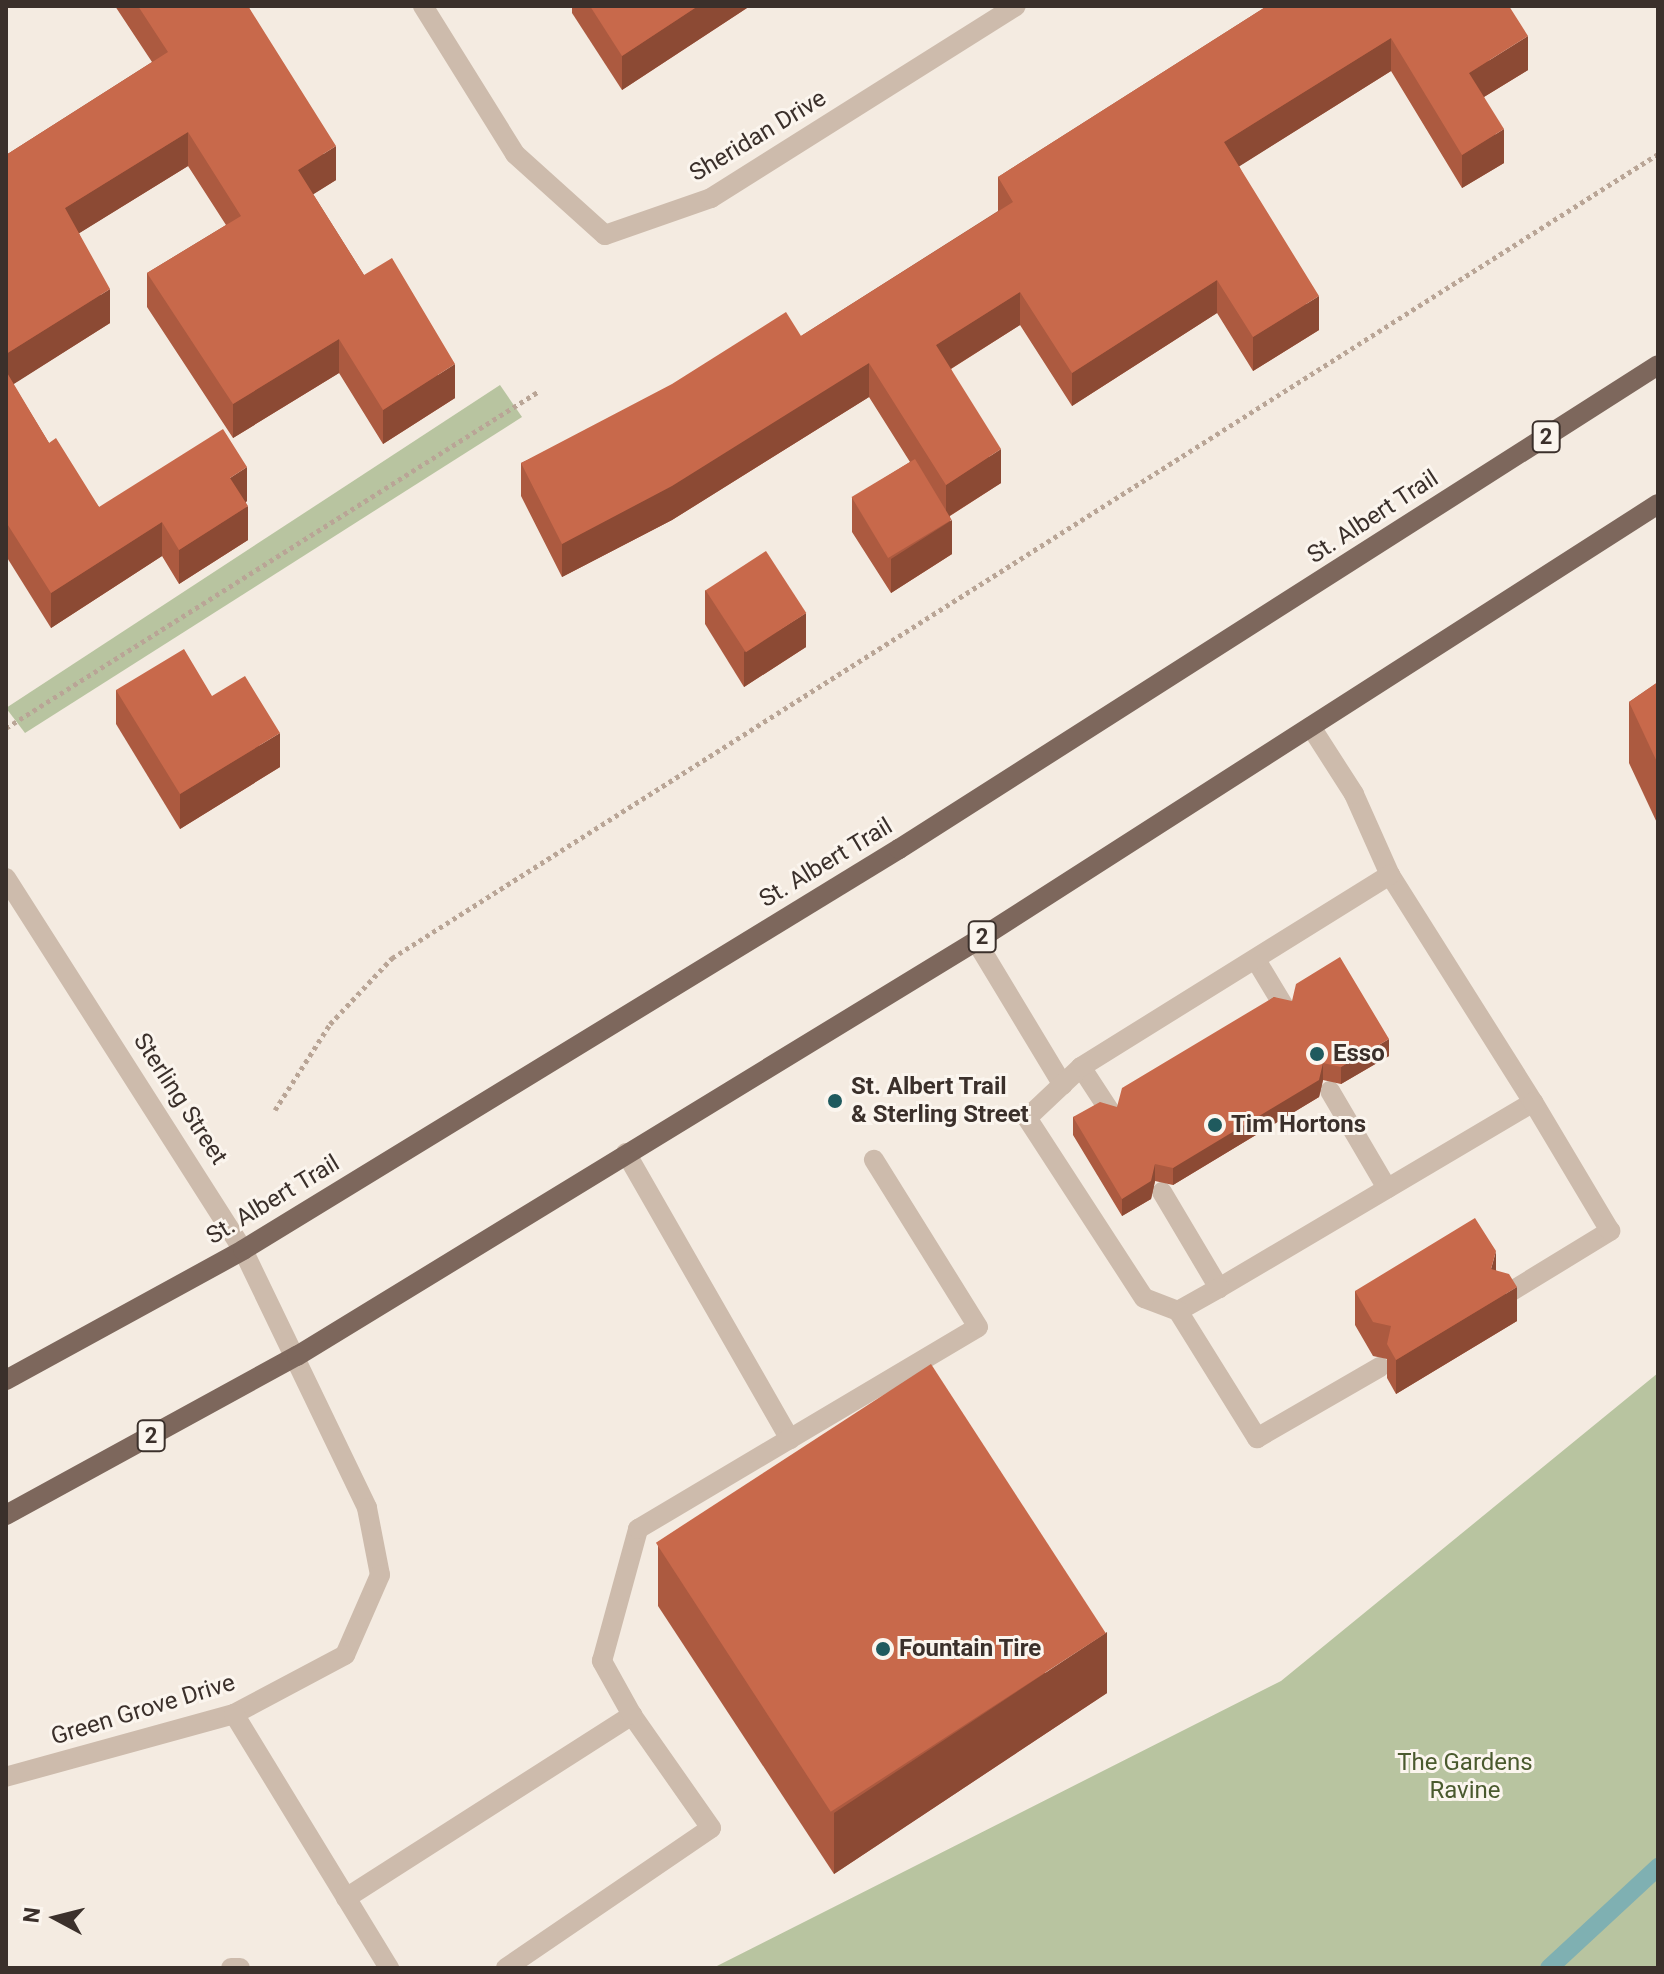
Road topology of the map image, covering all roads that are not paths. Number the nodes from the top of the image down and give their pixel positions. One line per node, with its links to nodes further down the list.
1 (423, 6): 2 (street, Sheridan Drive)
2 (1016, 6)
3 (1658, 365): 20 (main road, St. Albert Trail / 2)
4 (1658, 504): 5 (main road, 2)
5 (1311, 727): 6 (street); 8 (main road, 2)
6 (1390, 875): 9 (street); 14 (street)
7 (6, 878): 20 (street, Sterling Street)
8 (976, 941): 12 (street); 16 (main road, 2)
9 (1256, 960): 10 (street); 11 (street)
10 (1285, 1008)
11 (1081, 1067): 12 (street); 15 (street)
12 (1063, 1085): 23 (street)
13 (1330, 1091): 18 (street)
14 (1533, 1102): 18 (street); 22 (street)
15 (1111, 1113)
16 (626, 1153): 24 (main road, 2); 27 (street)
17 (874, 1160): 27 (street)
18 (1387, 1188): 21 (street)
19 (1162, 1192): 21 (street)
20 (243, 1250): 24 (street, Sterling Street); 26 (main road, St. Albert Trail / 2)
21 (1219, 1288): 23 (street)
22 (1502, 1297)
23 (1178, 1311): 25 (street)
24 (297, 1356): 28 (main road, 2); 29 (street, Green Grove Drive)
25 (1380, 1367)
26 (6, 1380)
27 (790, 1439): 30 (street)
28 (6, 1515)
29 (234, 1714): 31 (street, Green Grove Drive); 32 (street)
30 (632, 1715): 32 (street); 36 (street)
31 (6, 1777)
32 (346, 1898): 35 (street)
33 (231, 1968): 34 (street)
34 (240, 1968)
35 (389, 1968)
36 (506, 1968)

